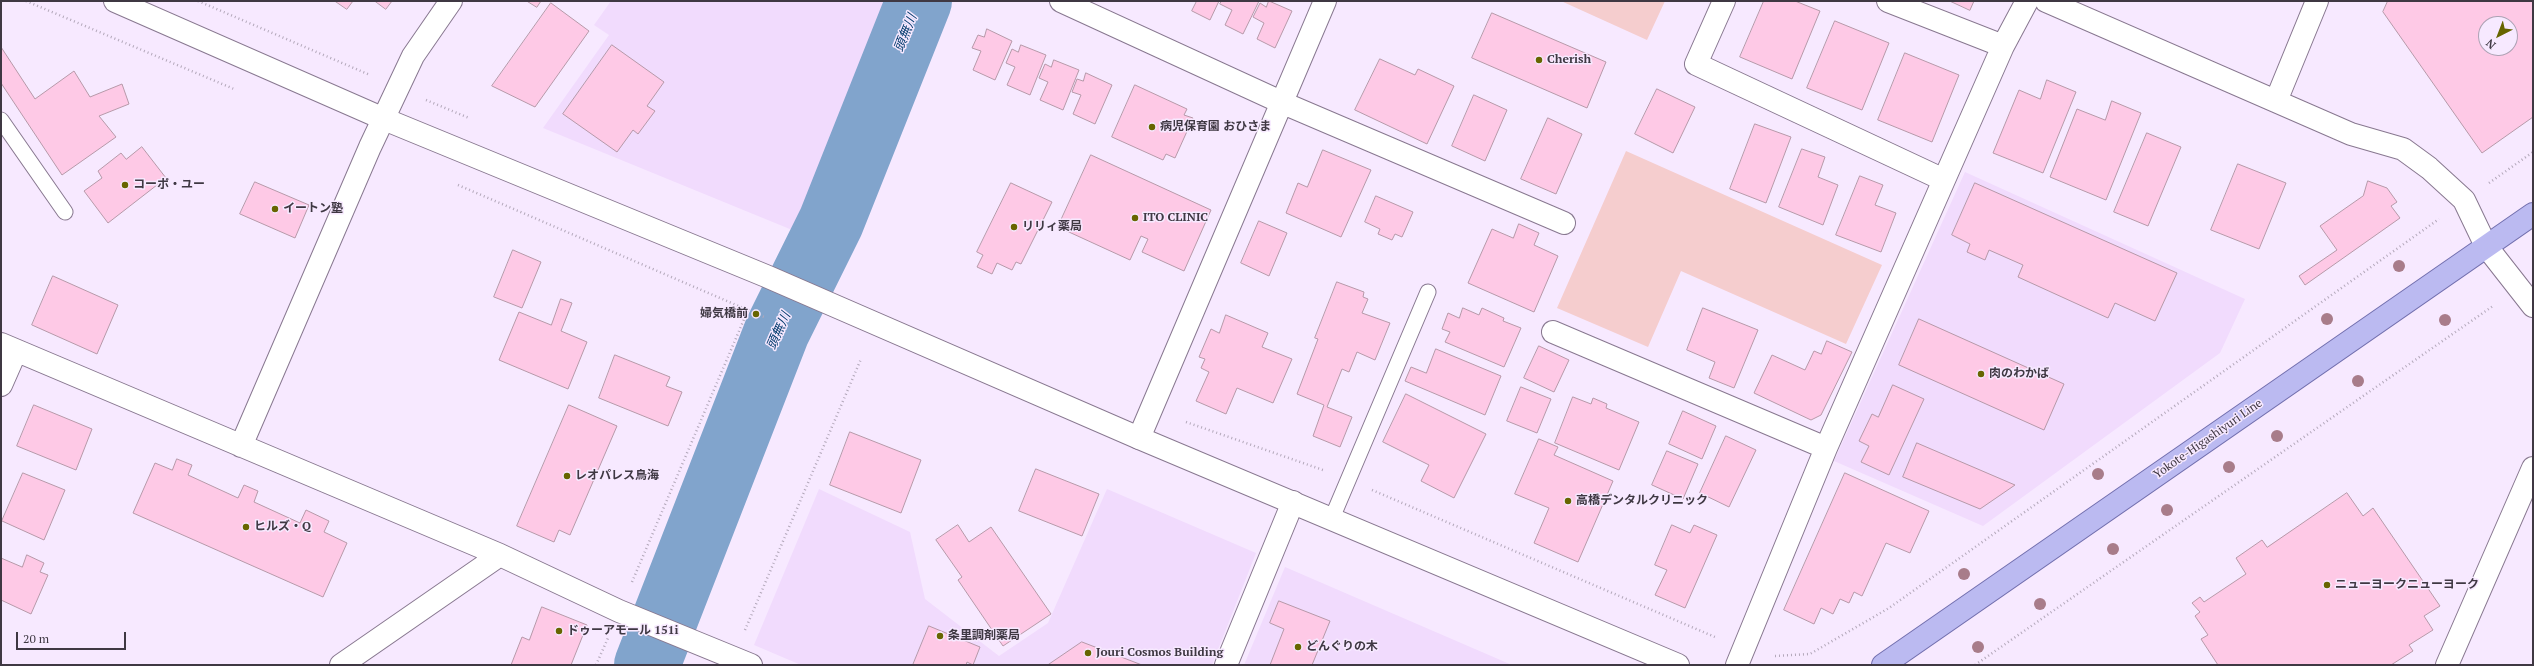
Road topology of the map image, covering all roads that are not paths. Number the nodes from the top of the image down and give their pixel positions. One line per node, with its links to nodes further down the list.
1 (115, 1): 13 (street)
2 (451, 1): 13 (street)
3 (1061, 1): 12 (street)
4 (1326, 1): 12 (street)
5 (1724, 1): 15 (street)
6 (1888, 1): 10 (street)
7 (2027, 1): 10 (street)
8 (2046, 1): 11 (street)
9 (2317, 1): 11 (street)
10 (2003, 46): 15 (street)
11 (2276, 101): 19 (street)
12 (1283, 103): 18 (street); 25 (street)
13 (384, 119): 25 (street); 26 (street)
14 (1, 120): 16 (lane)
15 (1944, 180): 27 (street)
16 (65, 212)
17 (2533, 214): 19 (main road, Yokote-Higashiyuri Line)
18 (1564, 223)
19 (2486, 246): 21 (street); 37 (main road, Yokote-Higashiyuri Line)
20 (1428, 292): 30 (lane)
21 (2533, 306)
22 (1553, 332): 27 (street)
23 (8, 347): 24 (street); 26 (street)
24 (1, 385)
25 (1139, 438): 29 (street)
26 (241, 446): 31 (street)
27 (1826, 448): 36 (street)
28 (2533, 468): 38 (street)
29 (1293, 502): 30 (street); 34 (street)
30 (1332, 518): 35 (street)
31 (500, 555): 32 (street); 33 (street)
32 (742, 661)
33 (341, 665)
34 (1226, 665)
35 (1678, 665)
36 (1737, 665)
37 (1883, 665)
38 (2447, 665)

